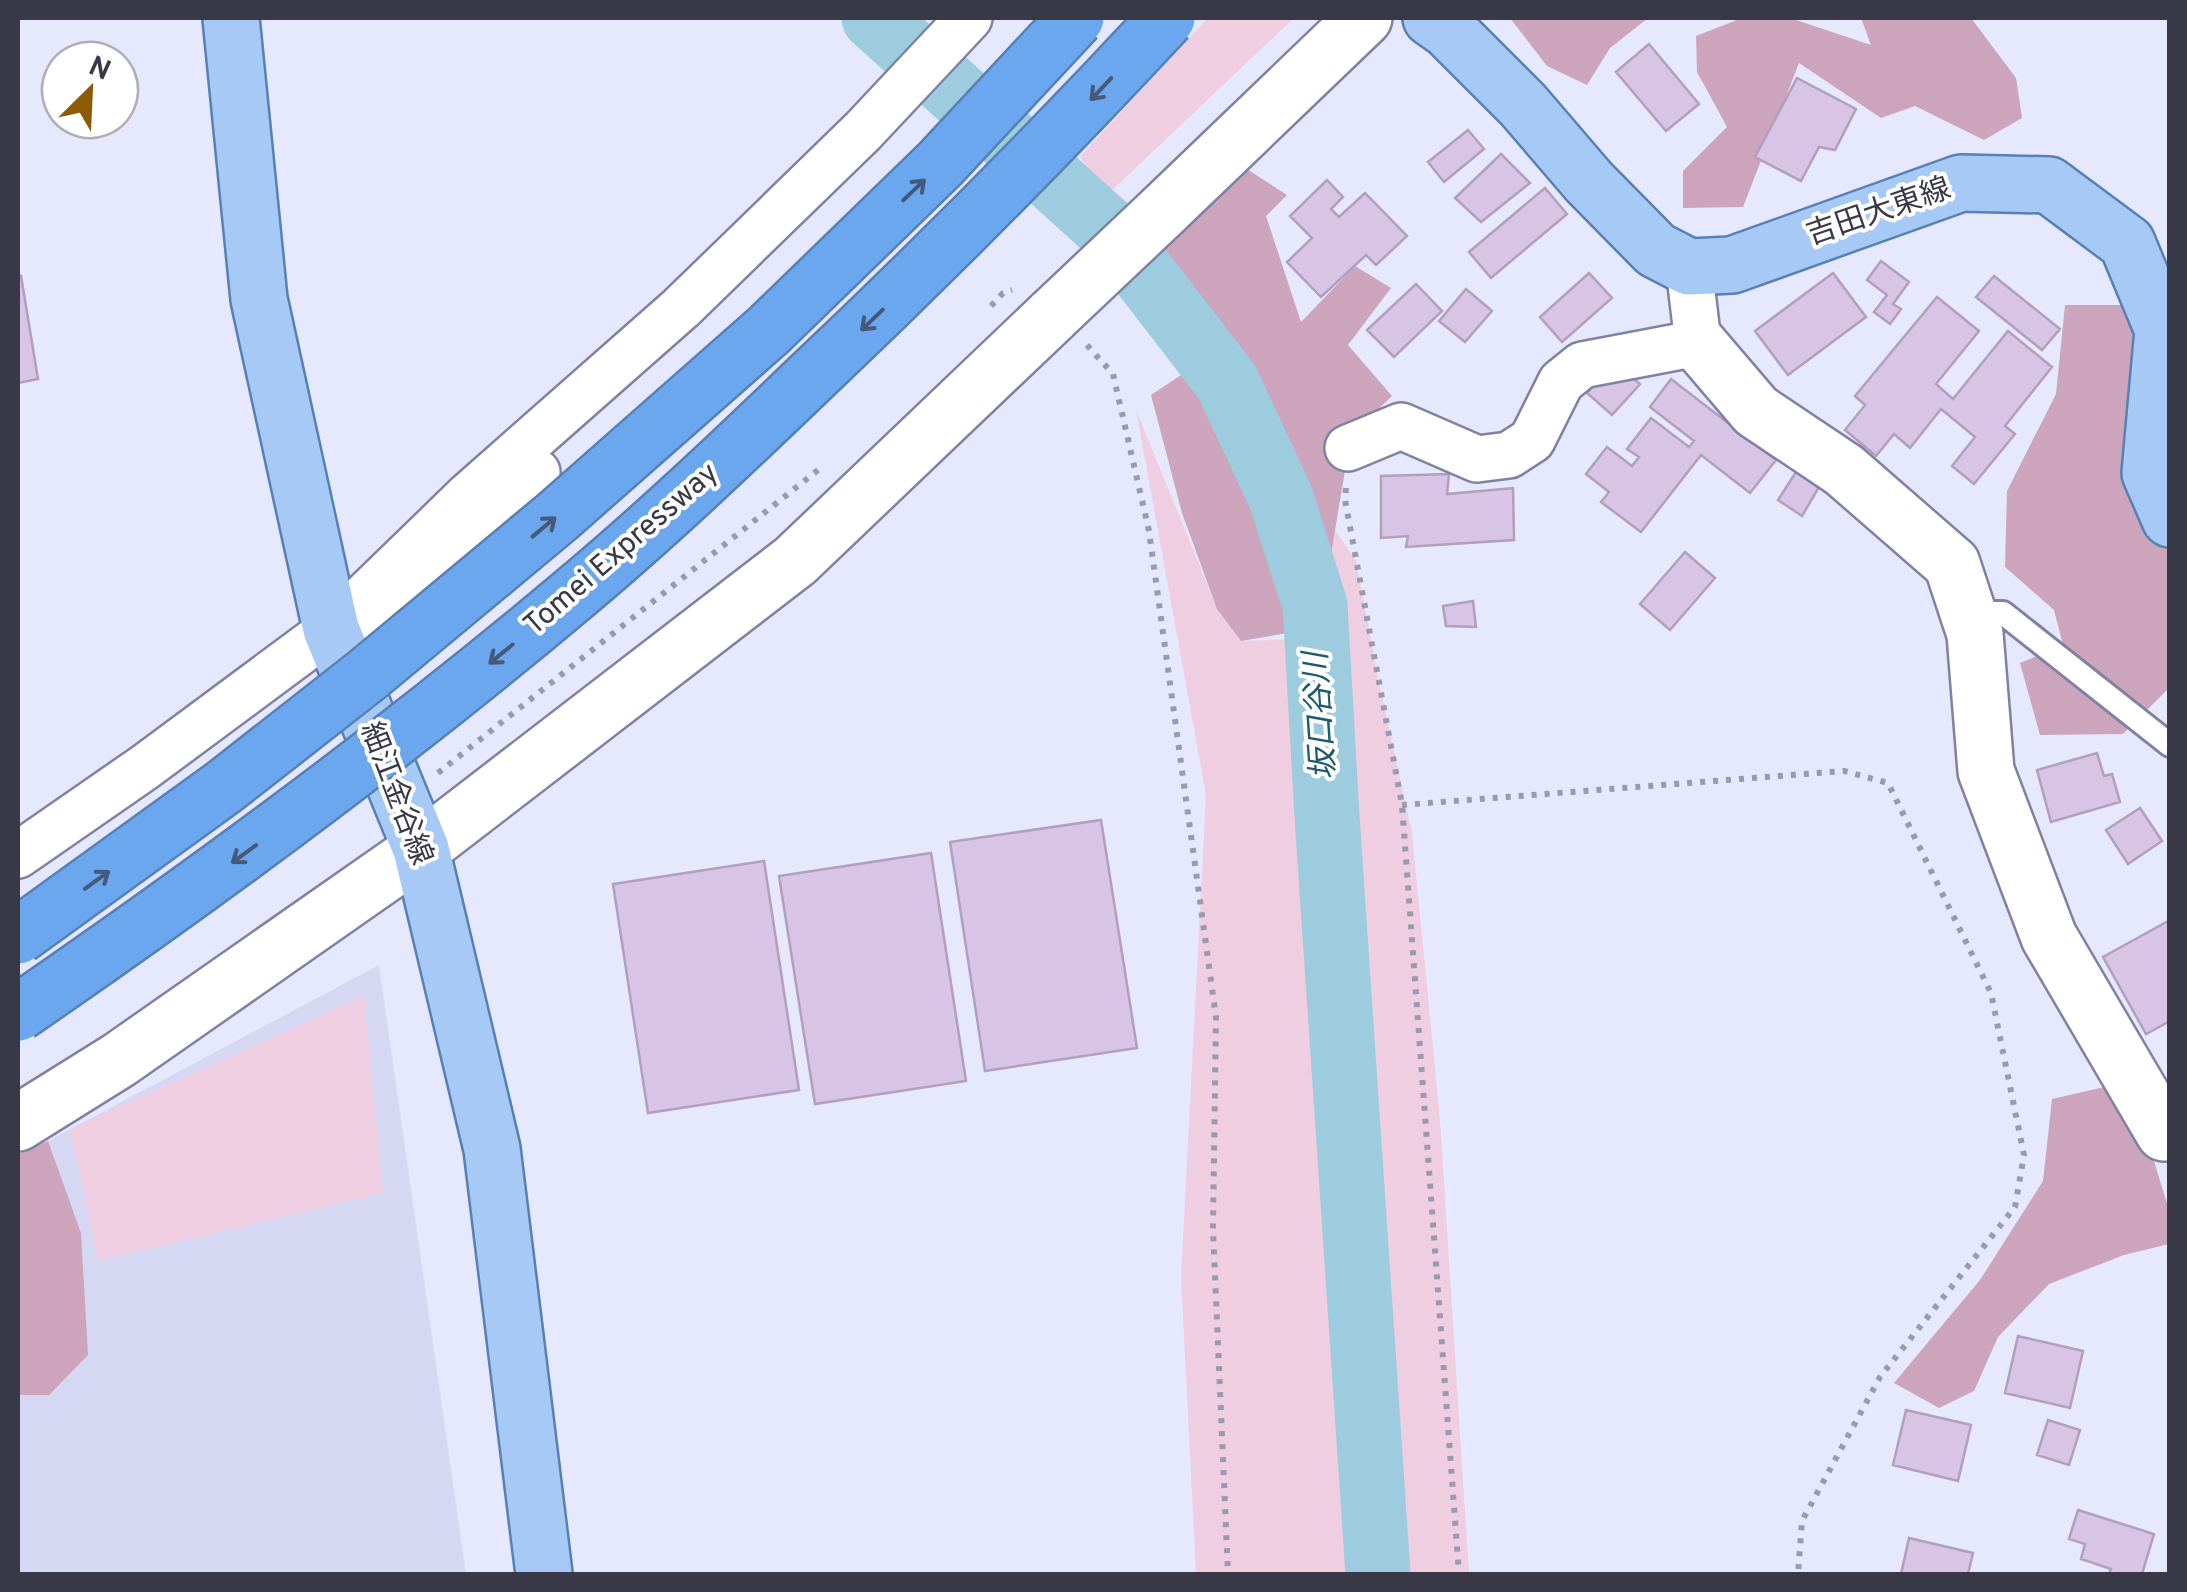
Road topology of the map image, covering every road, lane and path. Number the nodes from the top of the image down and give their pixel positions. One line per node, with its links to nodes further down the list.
1 (231, 18): 13 (main road, 細江金谷線)
2 (1076, 18): 18 (highway, one-way to 2, bridge)
3 (1167, 18): 19 (highway, Tomei Expressway, one-way to 19, bridge)
4 (1431, 18): 7 (main road)
5 (989, 21): 13 (street)
6 (1345, 35): 16 (street, bridge)
7 (1688, 268): 8 (street); 10 (main road, 吉田大東線)
8 (1698, 342): 9 (street); 12 (street)
9 (1348, 448): 15 (path)
10 (2170, 519)
11 (1148, 531): 23 (path)
12 (1969, 614): 14 (lane); 21 (street)
13 (337, 646): 16 (main road, 細江金谷線); 17 (street)
14 (2170, 746)
15 (1402, 805): 24 (path); 25 (path)
16 (421, 849): 20 (street); 22 (main road, 細江金谷線)
17 (18, 855)
18 (18, 936)
19 (18, 1013)
20 (18, 1124)
21 (2167, 1139)
22 (544, 1574)
23 (1228, 1574)
24 (1459, 1574)
25 (1798, 1574)

